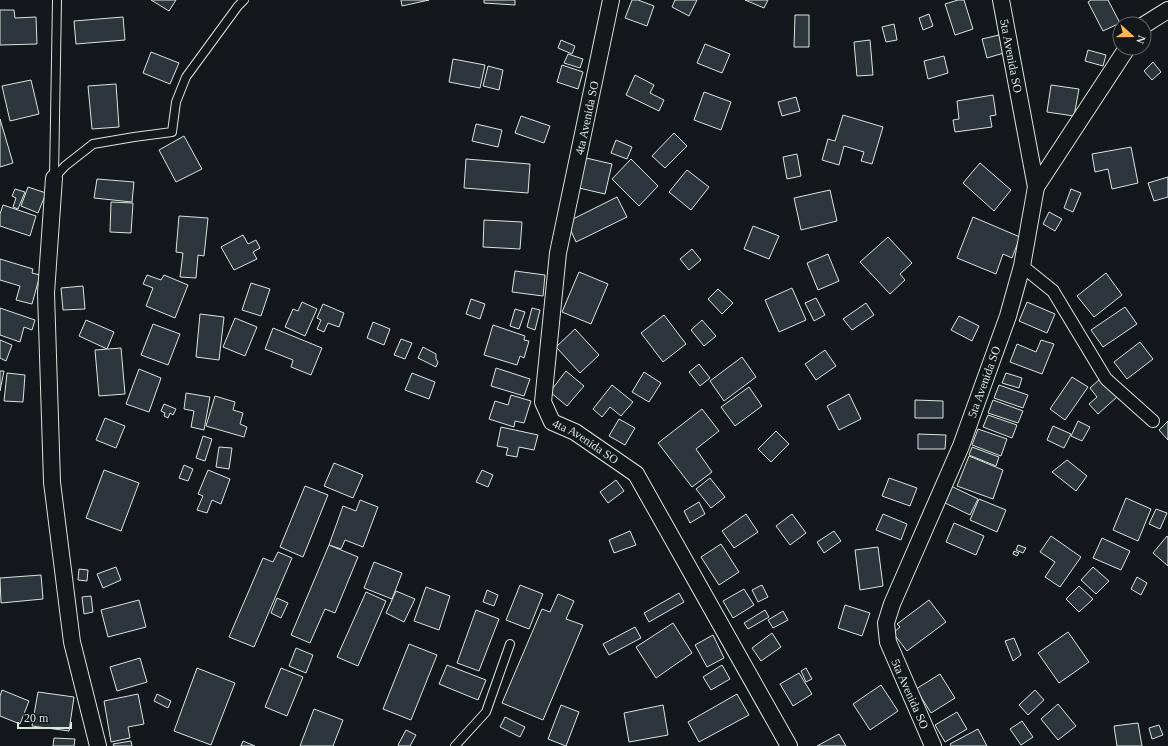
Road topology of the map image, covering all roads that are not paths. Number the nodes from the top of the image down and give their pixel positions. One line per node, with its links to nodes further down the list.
1 (57, 0): 8 (lane)
2 (244, 0): 8 (lane)
3 (612, 0): 15 (street, 4ta Avenida SO)
4 (1001, 0): 9 (street, 5ta Avenida SO)
5 (1168, 10): 6 (street)
6 (1152, 21)
7 (1122, 56): 9 (street)
8 (54, 178): 13 (street)
9 (1036, 188): 10 (street, 5ta Avenida SO)
10 (1022, 266): 11 (street); 16 (street, 5ta Avenida SO)
11 (1153, 421)
12 (510, 644): 14 (lane)
13 (98, 746)
14 (455, 746)
15 (790, 746)
16 (933, 746)

